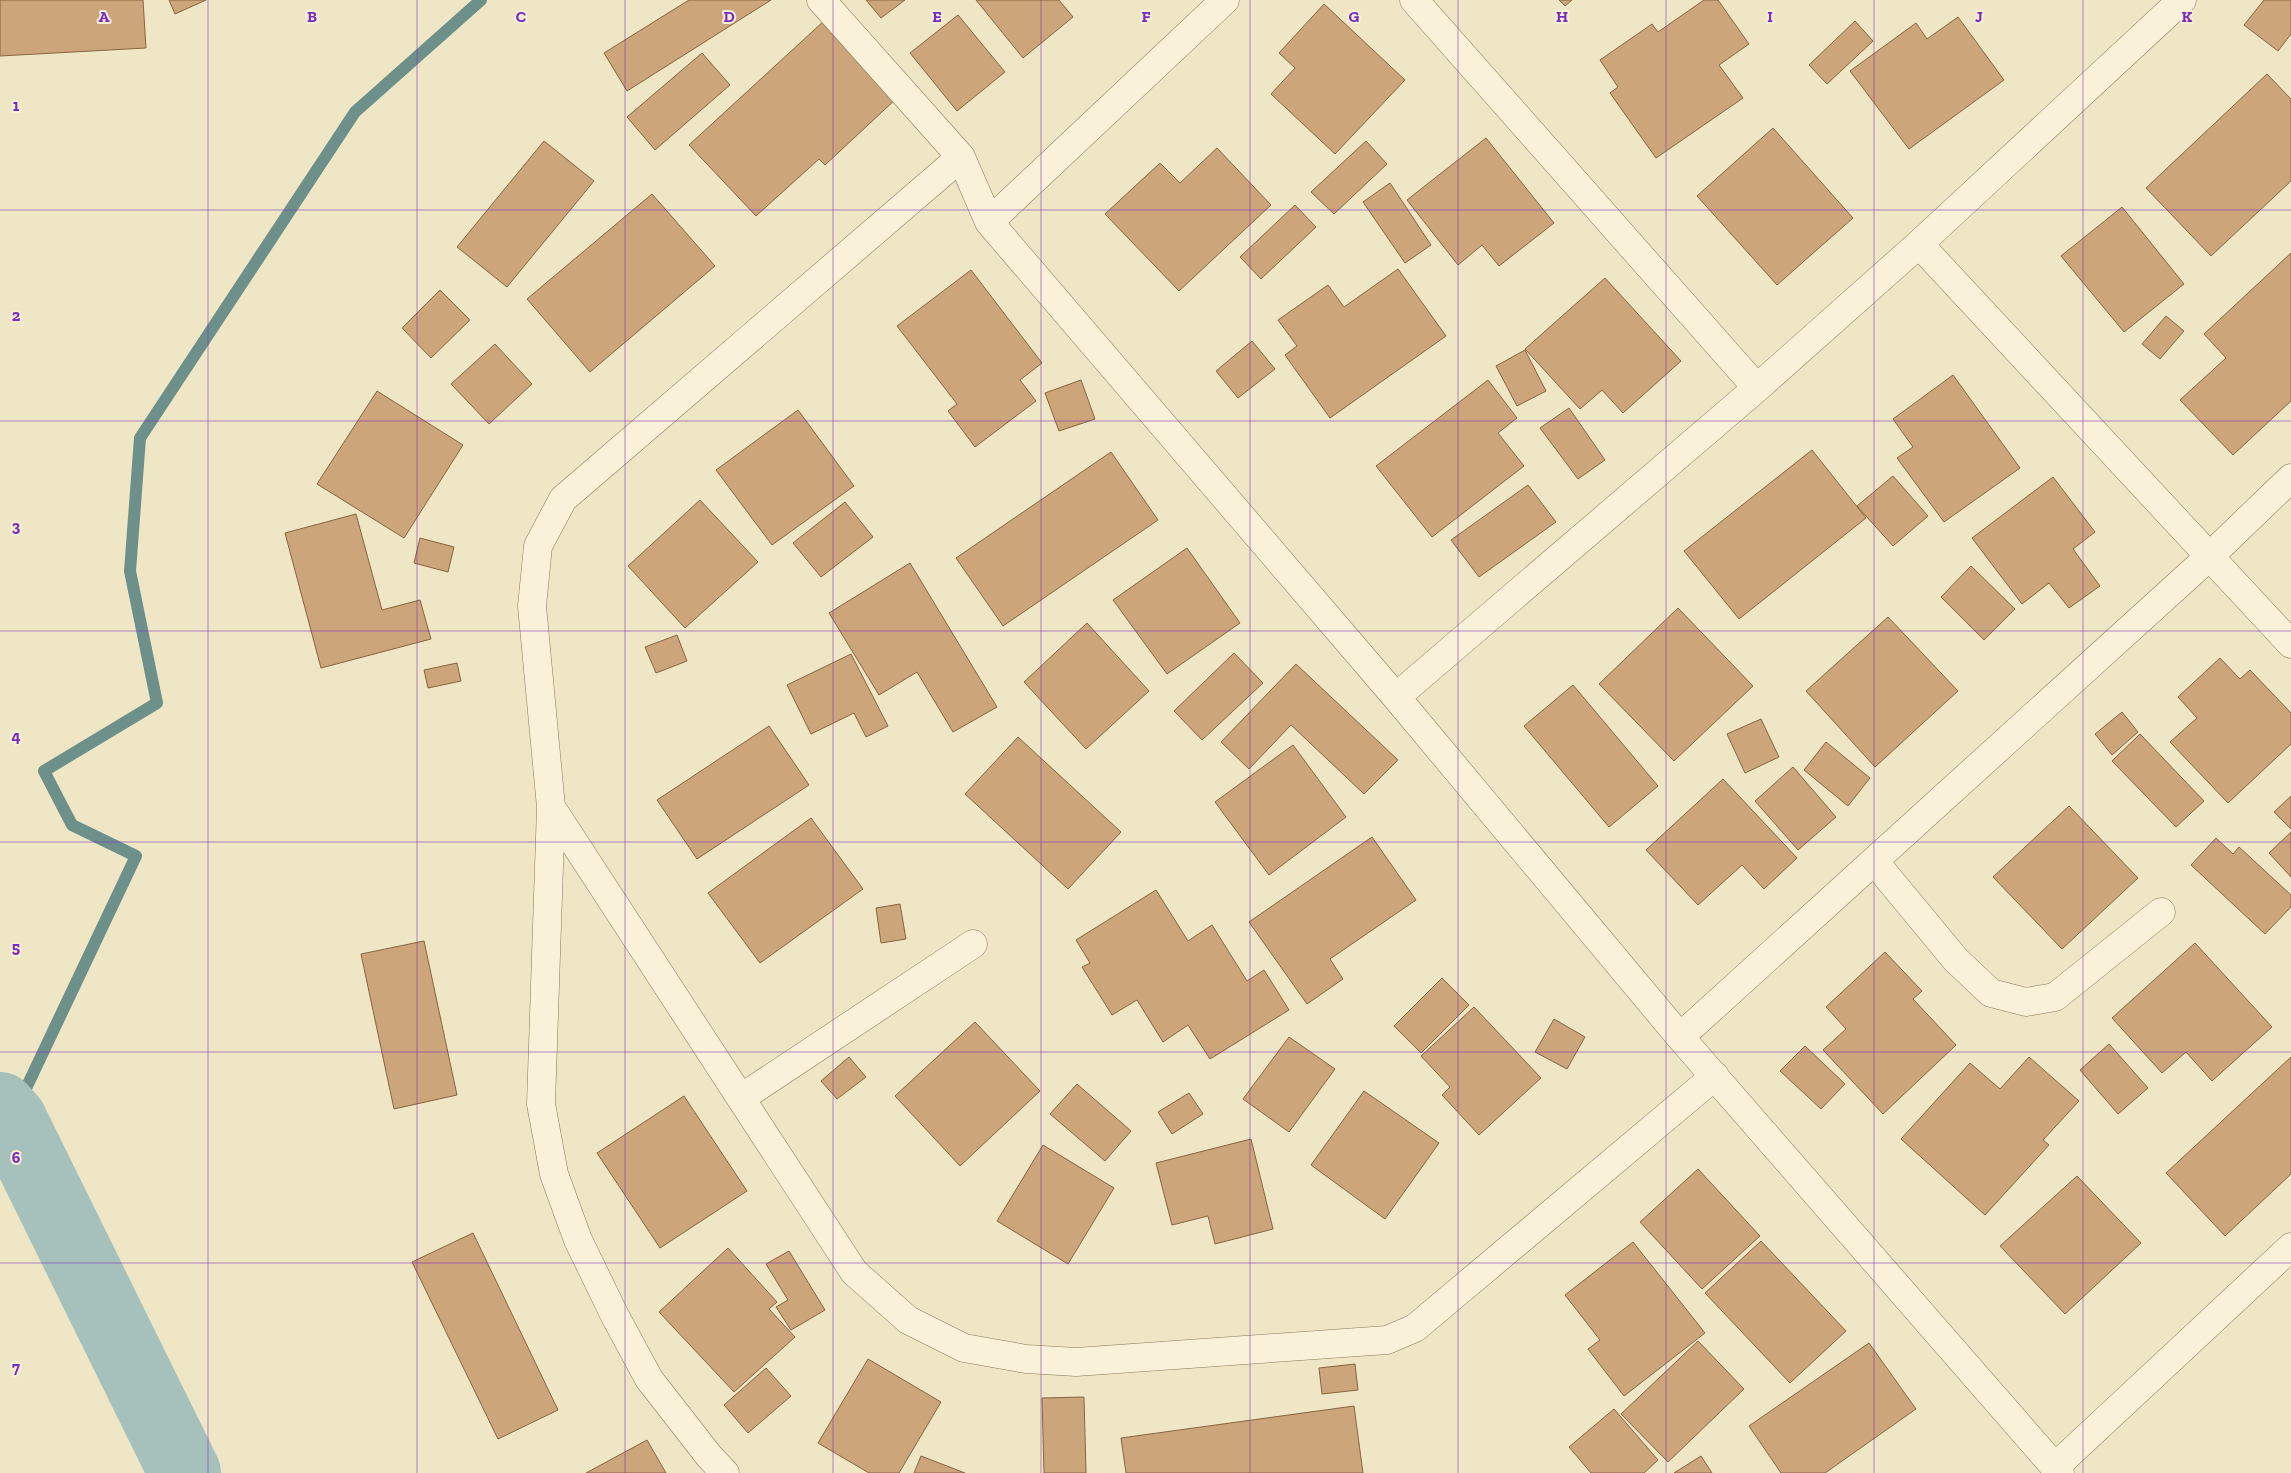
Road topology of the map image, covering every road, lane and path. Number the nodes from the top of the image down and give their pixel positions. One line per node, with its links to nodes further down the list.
1 (821, 0): 5 (street)
2 (1225, 0): 6 (street)
3 (1414, 0): 8 (street)
4 (2182, 0): 7 (street)
5 (961, 157): 6 (street); 13 (street)
6 (989, 222): 12 (street)
7 (1919, 244): 8 (street); 10 (street)
8 (1757, 388): 12 (street)
9 (2291, 478): 10 (street)
10 (2210, 556): 11 (street); 14 (street)
11 (2291, 644)
12 (1396, 697): 17 (street)
13 (551, 807): 19 (street); 22 (street)
14 (1874, 861): 15 (street); 17 (street)
15 (2161, 912)
16 (973, 944): 19 (street)
17 (1680, 1037): 18 (street)
18 (1715, 1076): 19 (street); 21 (street)
19 (741, 1098)
20 (2291, 1247): 21 (street)
21 (2058, 1470)
22 (725, 1473)

